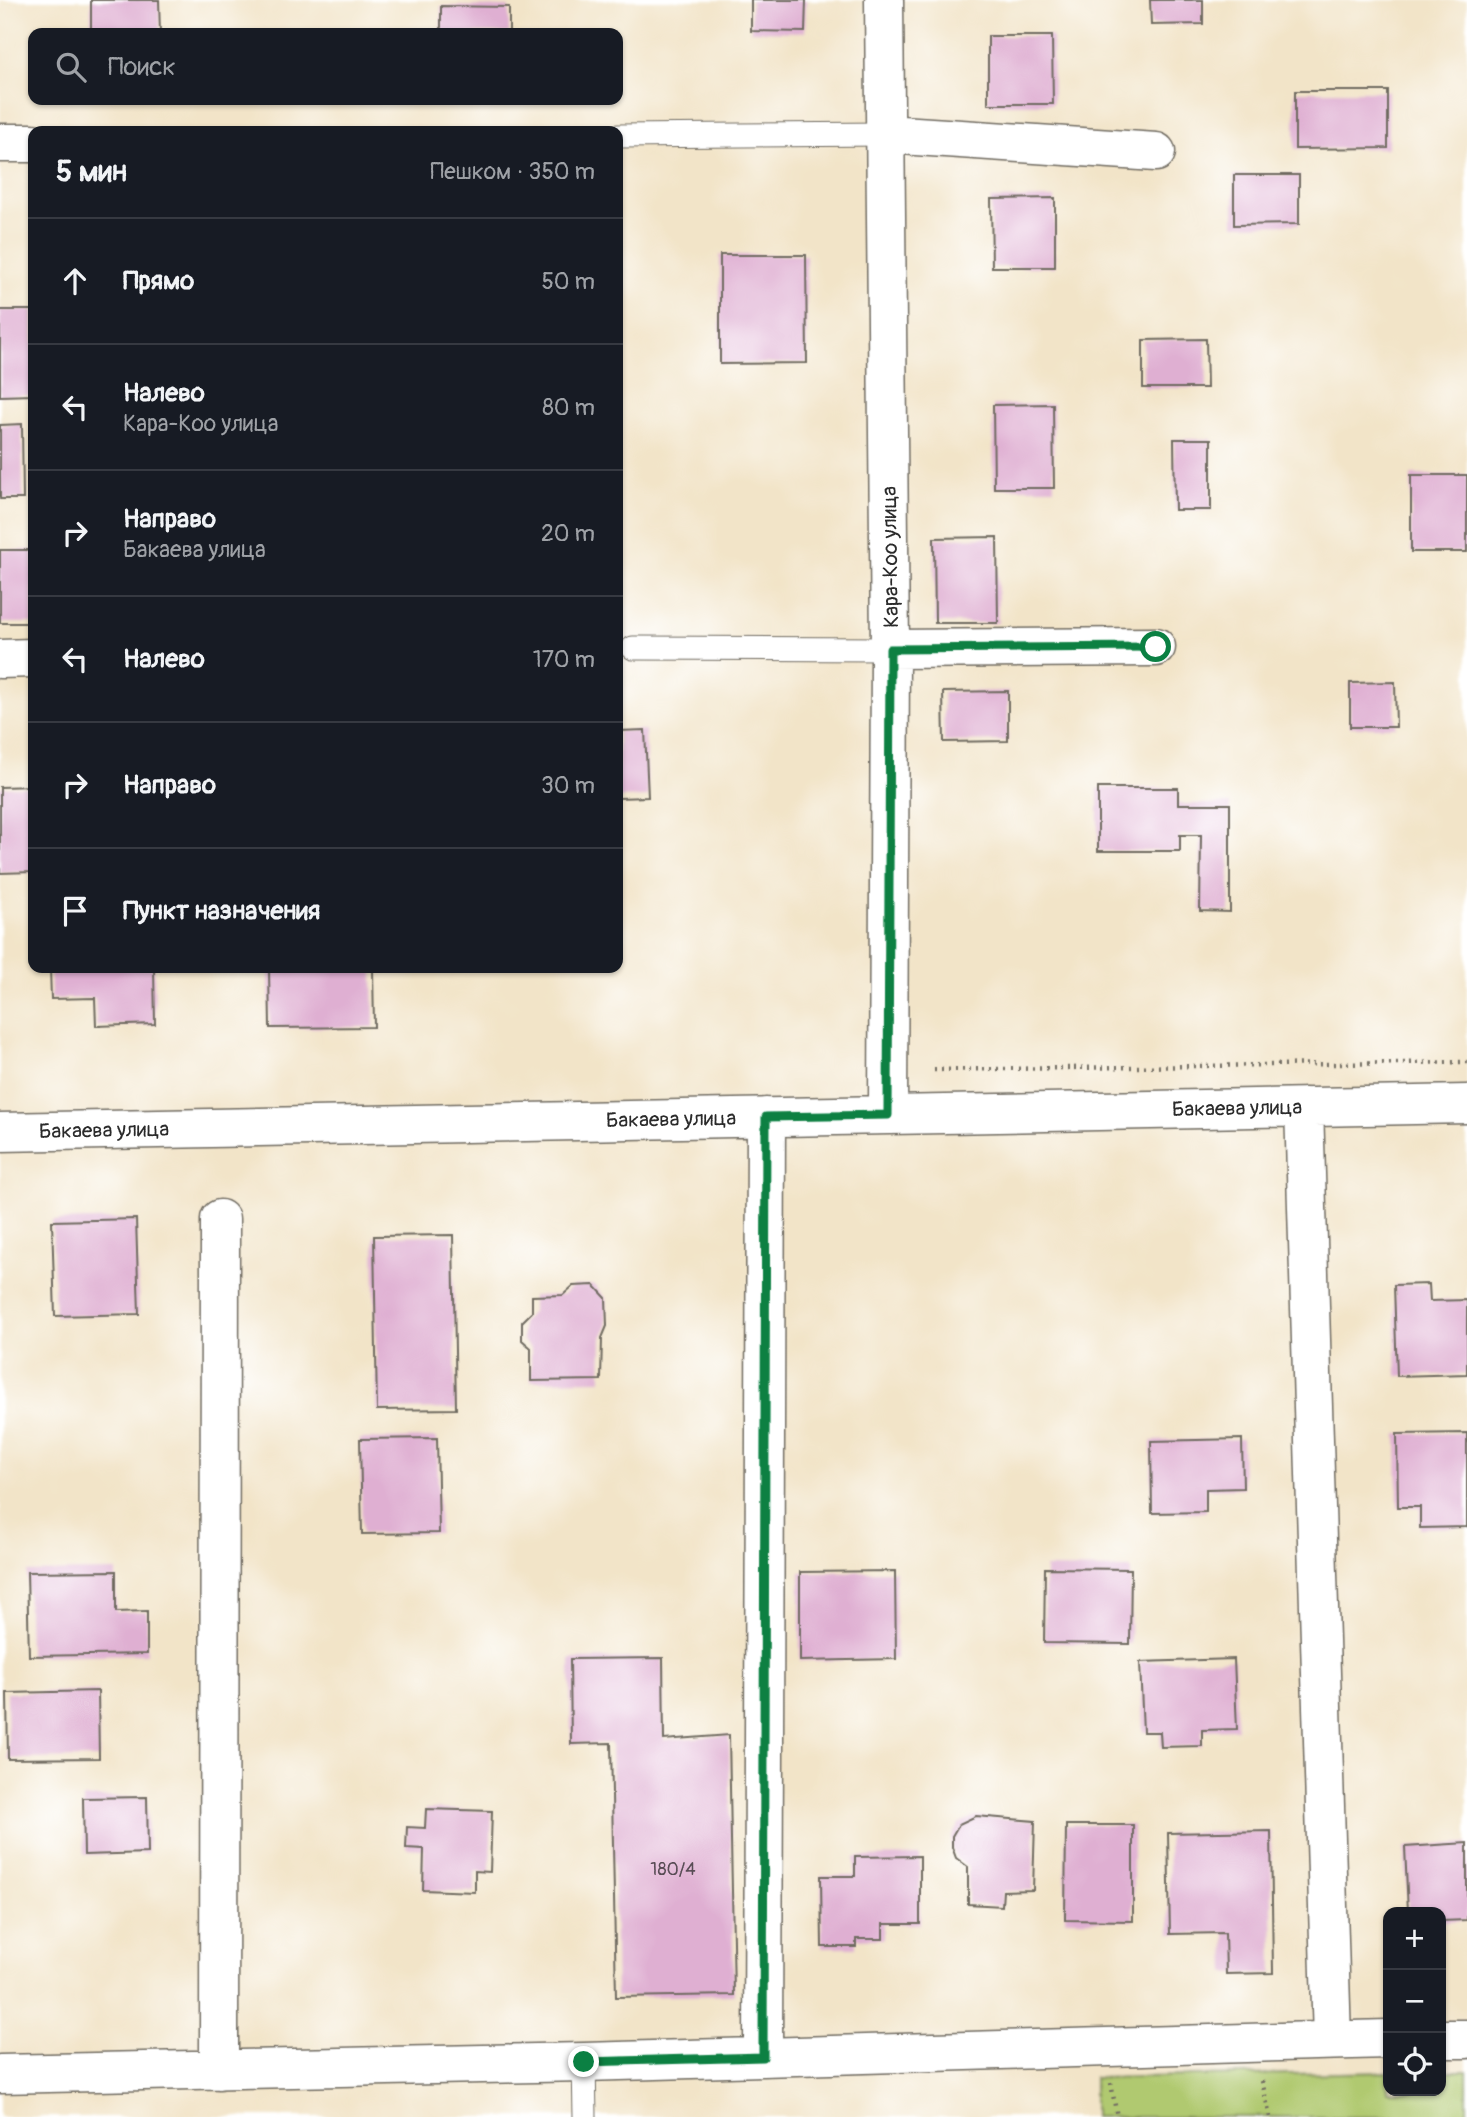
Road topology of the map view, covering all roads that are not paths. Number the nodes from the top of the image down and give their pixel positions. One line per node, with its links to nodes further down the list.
1 (884, 0): 2 (street, Кара-Коо улица)
2 (886, 134): 3 (lane); 6 (street); 9 (street, Кара-Коо улица)
3 (623, 136)
4 (0, 143): 5 (street)
5 (28, 143)
6 (1156, 152)
7 (1156, 647): 9 (street)
8 (633, 649): 9 (lane)
9 (890, 649): 14 (street, Кара-Коо улица)
10 (28, 658): 11 (street)
11 (0, 659)
12 (1467, 1104): 13 (street, Бакаева улица)
13 (1304, 1107): 14 (street, Бакаева улица); 21 (street)
14 (888, 1115): 15 (street, Бакаева улица)
15 (766, 1117): 16 (street, Бакаева улица); 22 (street)
16 (0, 1132)
17 (220, 1219): 24 (street)
18 (1383, 2039): 21 (street)
19 (1446, 2039): 20 (street)
20 (1467, 2039)
21 (1332, 2040): 22 (street)
22 (763, 2057): 23 (street)
23 (584, 2062): 24 (street); 26 (lane)
24 (219, 2070): 25 (street)
25 (0, 2074)
26 (585, 2117)

